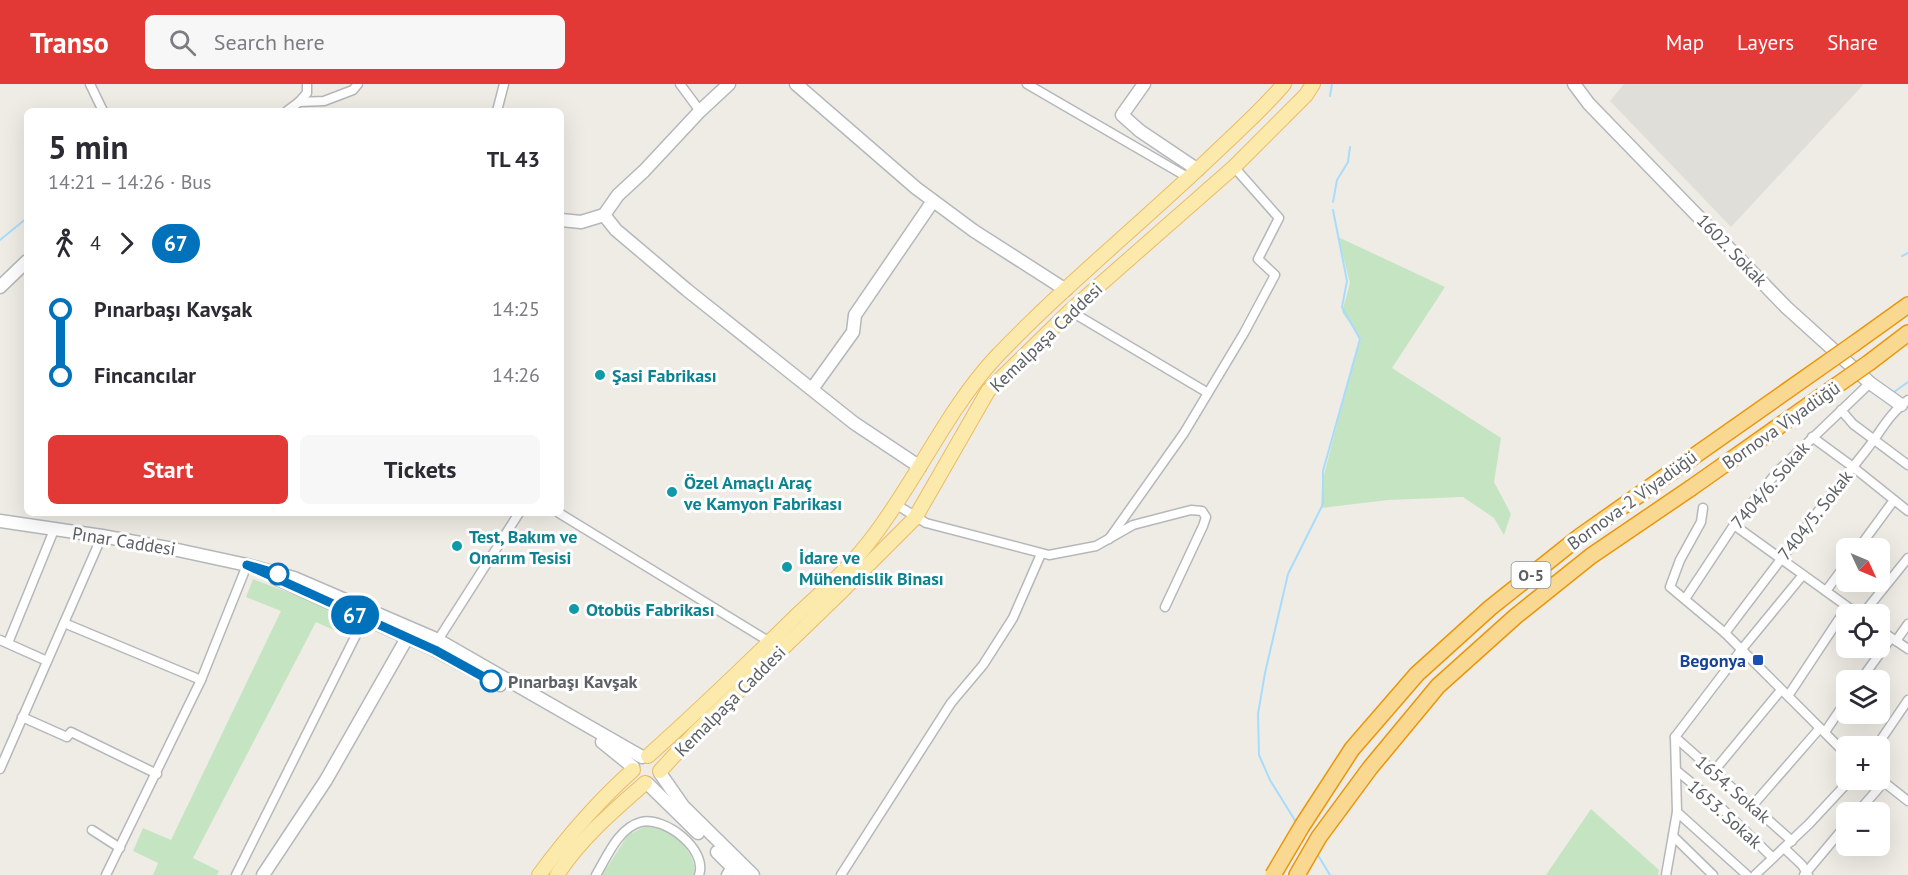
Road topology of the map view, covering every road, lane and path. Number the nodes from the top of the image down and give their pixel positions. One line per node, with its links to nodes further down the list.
1 (90, 84): 14 (street)
2 (307, 84): 13 (street)
3 (358, 84): 13 (street)
4 (504, 84): 16 (street)
5 (680, 84): 17 (street)
6 (729, 84): 17 (street)
7 (796, 84): 20 (street)
8 (1027, 84): 19 (street)
9 (1144, 84): 19 (street)
10 (1284, 84): 19 (main road, Kemalpaşa Caddesi)
11 (1313, 84): 18 (main road, Kemalpaşa Caddesi)
12 (1574, 84): 31 (street, 1602. Sokak)
13 (299, 102): 15 (street)
14 (102, 108)
15 (290, 108)
16 (498, 108)
17 (700, 111): 21 (street)
18 (1234, 167): 27 (main road, Kemalpaşa Caddesi); 33 (street)
19 (1193, 174): 25 (main road, Kemalpaşa Caddesi)
20 (933, 201): 25 (street); 32 (street)
21 (604, 215): 22 (street); 32 (street)
22 (564, 220)
23 (24, 264): 24 (street)
24 (0, 287)
25 (1066, 290): 39 (main road, Kemalpaşa Caddesi)
26 (1908, 305): 123 (highway, Bornova-2 Viyadüğü / O-5, bridge)
27 (1070, 311): 33 (street); 48 (main road, Kemalpaşa Caddesi)
28 (1908, 333): 30 (highway, O-5)
29 (1908, 341): 30 (highway)
30 (1870, 362): 41 (highway, Bornova Viyadüğü / O-5, bridge)
31 (1870, 383): 34 (street, 1602. Sokak); 35 (street, 7404/6. Sokak)
32 (812, 389): 39 (street)
33 (1208, 393): 53 (street)
34 (1904, 402): 37 (street, 7404/5. Sokak)
35 (1841, 410): 36 (street, 7404/6. Sokak); 37 (street)
36 (1812, 437): 40 (street); 50 (street, 7404/6. Sokak)
37 (1875, 440): 38 (street); 40 (street, 7404/5. Sokak)
38 (1908, 465)
39 (920, 467): 43 (main road, Kemalpaşa Caddesi)
40 (1853, 467): 42 (street); 57 (street, 7404/5. Sokak)
41 (1691, 488): 124 (highway, Bornova-2 Viyadüğü / O-5)
42 (1894, 500): 45 (street); 54 (street)
43 (897, 505): 48 (street); 76 (main road, Kemalpaşa Caddesi)
44 (1703, 508): 62 (street)
45 (1908, 511)
46 (517, 516): 73 (street)
47 (564, 516): 76 (street)
48 (915, 518): 55 (street); 94 (main road, Kemalpaşa Caddesi)
49 (0, 521): 51 (street, Pınar Caddesi)
50 (1734, 525): 57 (street); 62 (street, 7404/6. Sokak)
51 (54, 530): 52 (street, Pınar Caddesi); 75 (street)
52 (102, 536): 58 (street, Pınar Caddesi); 68 (street)
53 (1109, 538): 55 (street); 65 (street)
54 (1866, 538)
55 (1041, 554): 122 (street)
56 (1908, 558): 64 (street)
57 (1780, 559): 59 (street); 70 (street, 7404/5. Sokak)
58 (247, 565): 66 (street, Pınar Caddesi); 73 (street, Pınar Caddesi); 81 (street)
59 (1802, 576): 61 (street); 77 (street)
60 (1836, 578): 61 (street)
61 (1826, 591): 63 (street)
62 (1684, 599): 70 (street)
63 (1843, 604)
64 (1870, 604)
65 (1165, 607)
66 (364, 619): 71 (street, Pınar Caddesi); 114 (street)
67 (1836, 622): 82 (street)
68 (64, 623): 79 (street); 81 (street)
69 (1908, 624): 74 (street)
70 (1725, 633): 77 (street)
71 (406, 638): 90 (street, Pınar Caddesi); 115 (street)
72 (1890, 638): 74 (street)
73 (438, 640): 90 (street, Pınar Caddesi)
74 (1893, 640): 78 (street); 80 (street)
75 (4, 642): 79 (street)
76 (770, 642): 90 (main road, Kemalpaşa Caddesi)
77 (1742, 649): 82 (street); 88 (street)
78 (1908, 649)
79 (48, 661): 85 (street)
80 (1869, 670)
81 (201, 680): 95 (street)
82 (1785, 693): 86 (street); 93 (street)
83 (1908, 700): 87 (street)
84 (1836, 712): 86 (street)
85 (22, 717): 91 (street); 95 (street)
86 (1822, 730): 89 (street); 102 (street)
87 (1883, 736)
88 (1675, 737): 92 (street); 93 (street, 1654. Sokak)
89 (1836, 744)
90 (639, 763): 94 (main road, Kemalpaşa Caddesi); 96 (main road); 116 (main road, Kemalpaşa Caddesi)
91 (0, 770)
92 (1677, 771): 103 (street); 110 (street, 1653. Sokak)
93 (1714, 771): 102 (street, 1654. Sokak)
94 (660, 772): 96 (main road, Kemalpaşa Caddesi); 111 (street)
95 (157, 774): 108 (street)
96 (646, 783): 111 (street); 117 (main road, Kemalpaşa Caddesi)
97 (1890, 785): 100 (street)
98 (1840, 790): 107 (street)
99 (1874, 790): 101 (street)
100 (1906, 796)
101 (1865, 802)
102 (1753, 806): 107 (street, 1654. Sokak)
103 (1677, 812): 105 (street); 127 (street)
104 (92, 831): 108 (street)
105 (1673, 836): 125 (street); 126 (street)
106 (1836, 837): 112 (street)
107 (1792, 841): 109 (street)
108 (120, 848): 113 (street)
109 (1784, 848): 110 (street); 112 (street)
110 (1773, 858): 128 (street)
111 (730, 866): 120 (street); 121 (street)
112 (1806, 874)
113 (106, 875)
114 (236, 875)
115 (263, 875)
116 (538, 875)
117 (556, 875)
118 (596, 875): 119 (street)
119 (699, 875)
120 (740, 875)
121 (753, 875)
122 (841, 875)
123 (1273, 875)
124 (1297, 875)
125 (1666, 875)
126 (1713, 875)
127 (1747, 875)
128 (1755, 875)

